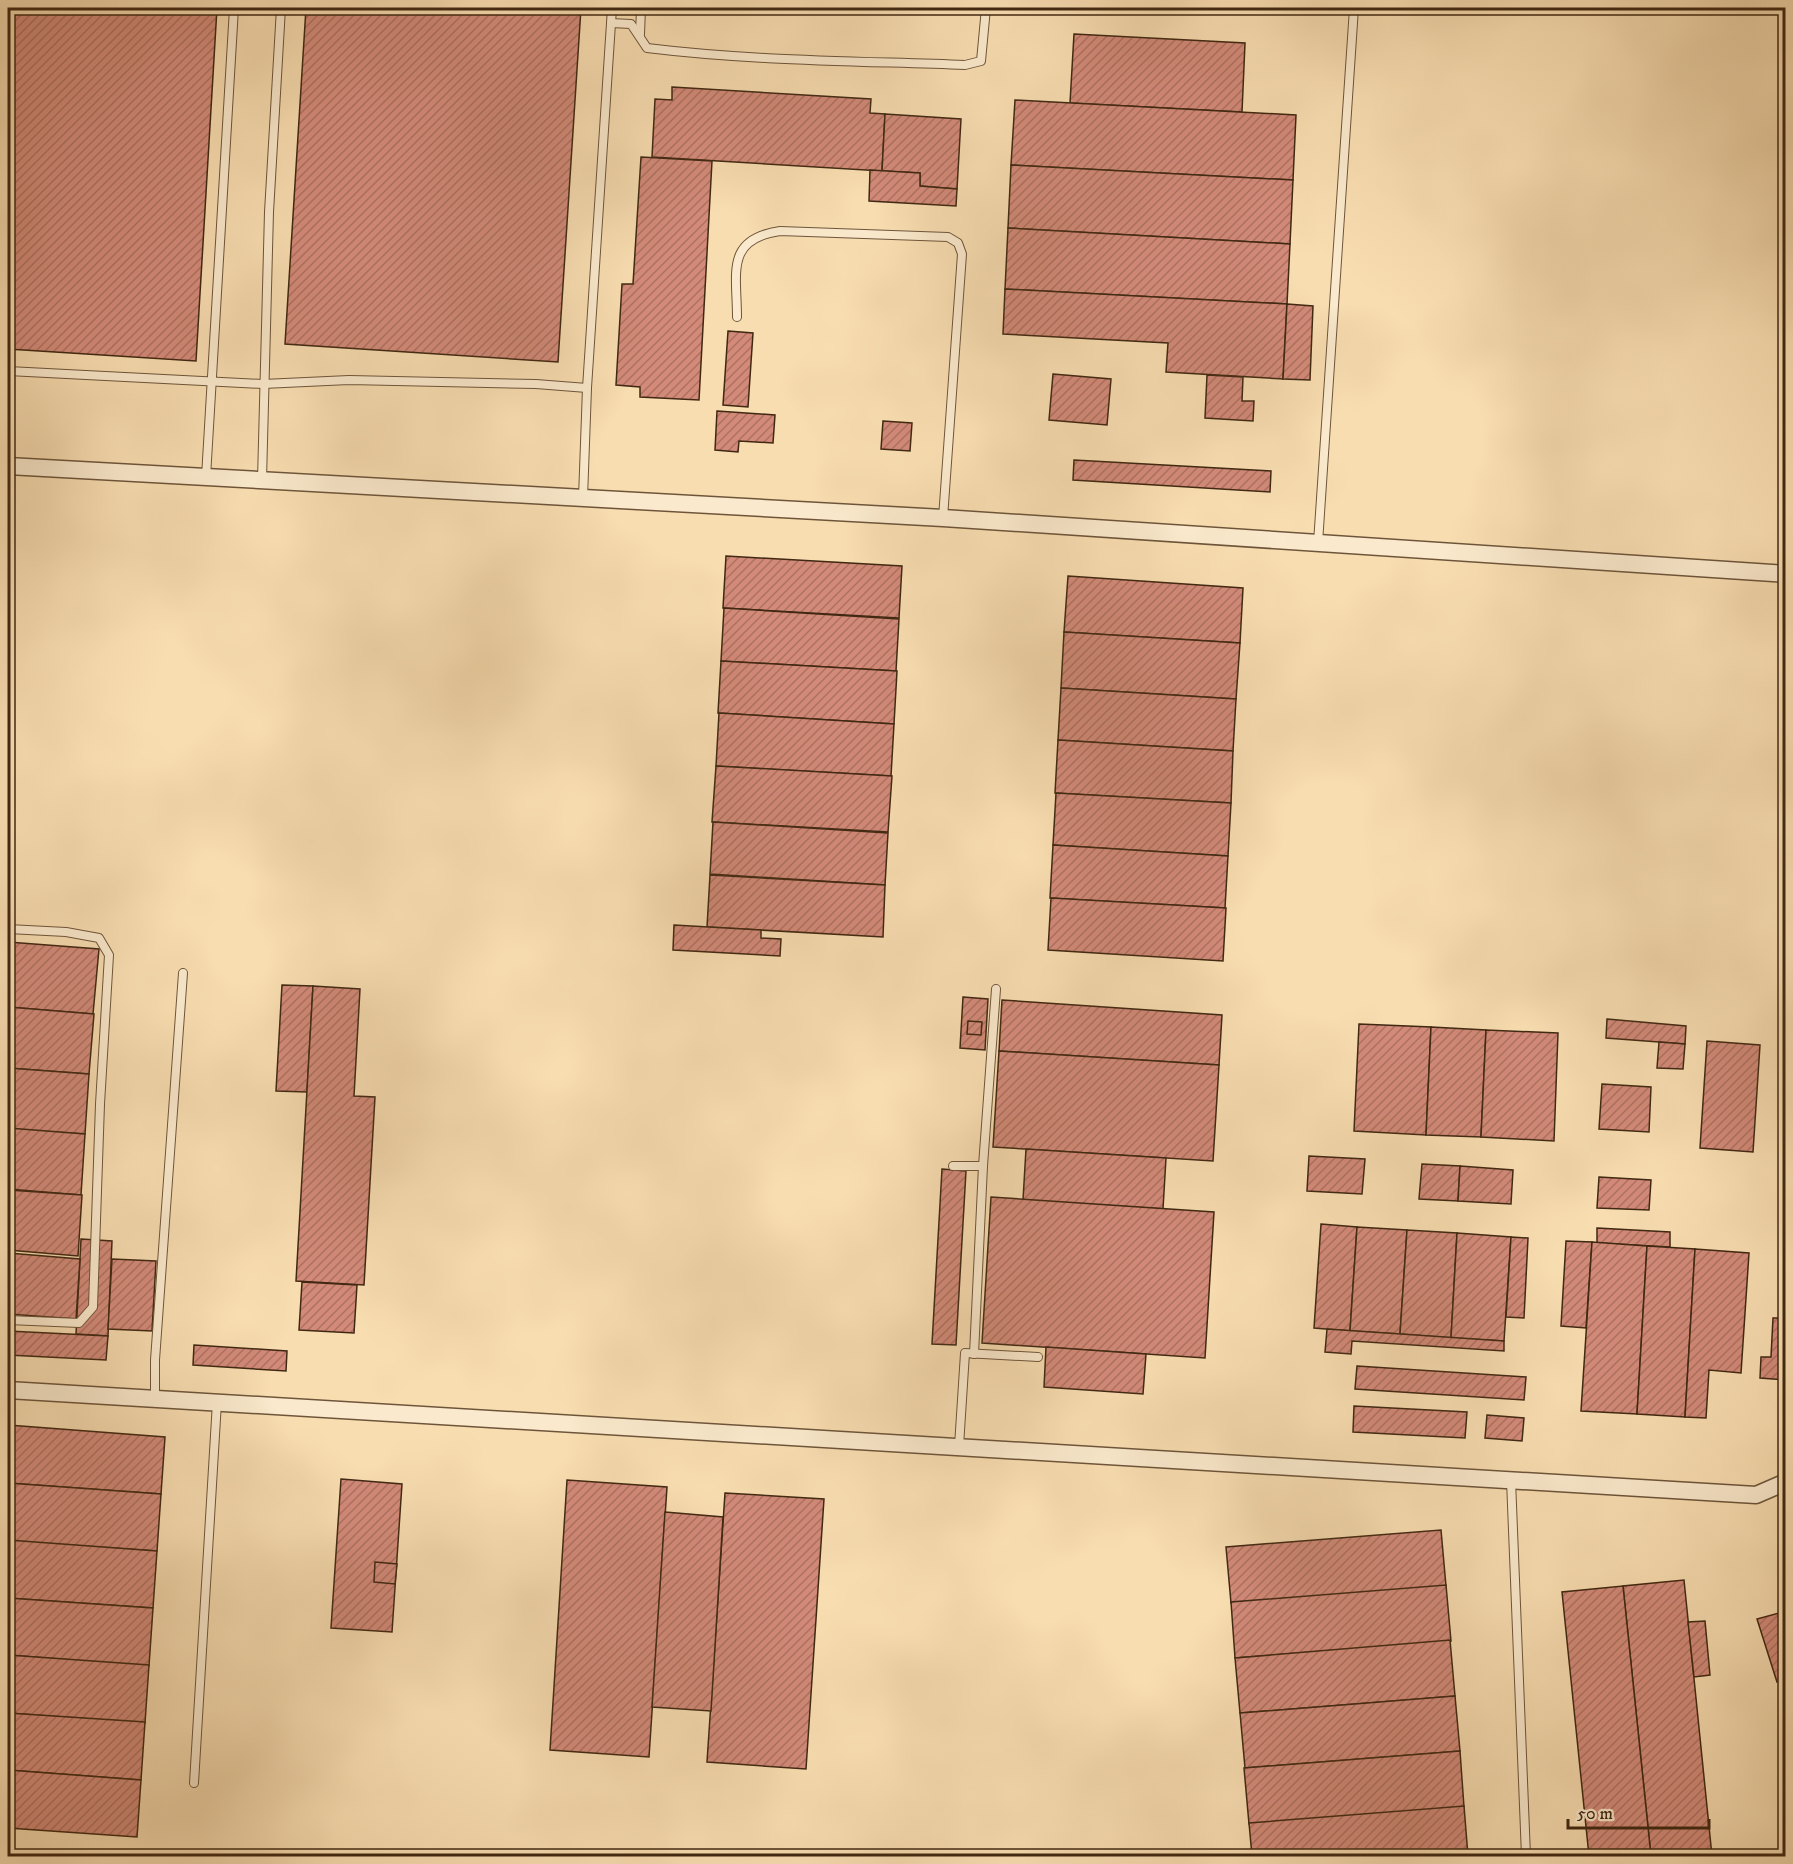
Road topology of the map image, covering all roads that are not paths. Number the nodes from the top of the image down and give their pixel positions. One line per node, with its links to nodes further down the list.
1 (234, 8): 11 (lane)
2 (281, 8): 12 (lane)
3 (612, 8): 7 (lane)
4 (641, 8): 8 (lane)
5 (986, 8): 8 (lane)
6 (1354, 8): 19 (lane)
7 (610, 23): 8 (lane); 13 (lane)
8 (639, 34)
9 (737, 317): 18 (lane)
10 (8, 371): 11 (lane)
11 (212, 381): 12 (lane); 15 (lane)
12 (263, 384): 13 (lane); 16 (lane)
13 (587, 388): 17 (lane)
14 (8, 466): 15 (street)
15 (206, 477): 16 (street)
16 (261, 480): 17 (street)
17 (583, 498): 18 (street)
18 (943, 518): 19 (street)
19 (1318, 544): 20 (street)
20 (1785, 574)
21 (8, 929): 26 (lane)
22 (183, 974): 30 (lane)
23 (996, 988): 25 (lane)
24 (953, 1166): 25 (lane)
25 (983, 1166): 27 (lane)
26 (8, 1320)
27 (974, 1354): 28 (lane); 32 (lane)
28 (1038, 1357)
29 (8, 1389): 30 (street)
30 (155, 1397): 31 (street)
31 (218, 1401): 32 (street); 35 (lane)
32 (959, 1446): 33 (street)
33 (1511, 1480): 34 (street); 36 (lane)
34 (1785, 1482)
35 (194, 1783)
36 (1526, 1857)

